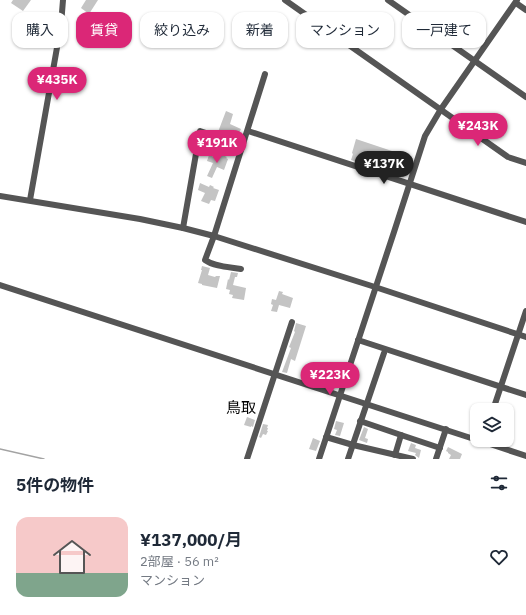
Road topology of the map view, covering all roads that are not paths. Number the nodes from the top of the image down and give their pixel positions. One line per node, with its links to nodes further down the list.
1 (63, 0): 15 (street)
2 (285, 0): 9 (street)
3 (388, 0): 6 (street)
4 (516, 1): 5 (street); 6 (street)
5 (526, 10)
6 (475, 62): 8 (street); 9 (street)
7 (265, 74): 10 (street)
8 (526, 97)
9 (441, 109): 12 (street); 13 (street)
10 (248, 131): 11 (street); 13 (street)
11 (242, 145): 17 (street); 18 (street)
12 (526, 163)
13 (410, 183): 16 (street); 21 (street)
14 (0, 196): 15 (street)
15 (30, 200): 17 (street)
16 (526, 222)
17 (183, 228): 18 (street)
18 (214, 236): 19 (street); 21 (street)
19 (241, 269)
20 (0, 285): 28 (street)
21 (376, 287): 24 (street); 26 (street)
22 (526, 311): 24 (street)
23 (292, 322): 28 (street)
24 (518, 335): 25 (street); 29 (street)
25 (526, 337)
26 (358, 340): 29 (street); 31 (street)
27 (384, 353): 33 (street)
28 (275, 374): 31 (street); 44 (street)
29 (501, 387): 30 (street); 32 (street)
30 (526, 395)
31 (339, 396): 33 (street); 37 (street)
32 (495, 403)
33 (366, 404): 34 (street); 35 (street)
34 (360, 421): 36 (street); 39 (street)
35 (446, 429): 38 (street); 41 (street)
36 (401, 435): 41 (street); 42 (street)
37 (326, 437): 39 (street); 45 (street)
38 (470, 437)
39 (353, 445): 42 (street); 46 (street)
40 (500, 447): 43 (street)
41 (440, 448): 48 (street)
42 (395, 455): 47 (street)
43 (526, 456)
44 (248, 459)
45 (319, 459)
46 (348, 459)
47 (413, 459)
48 (436, 459)

